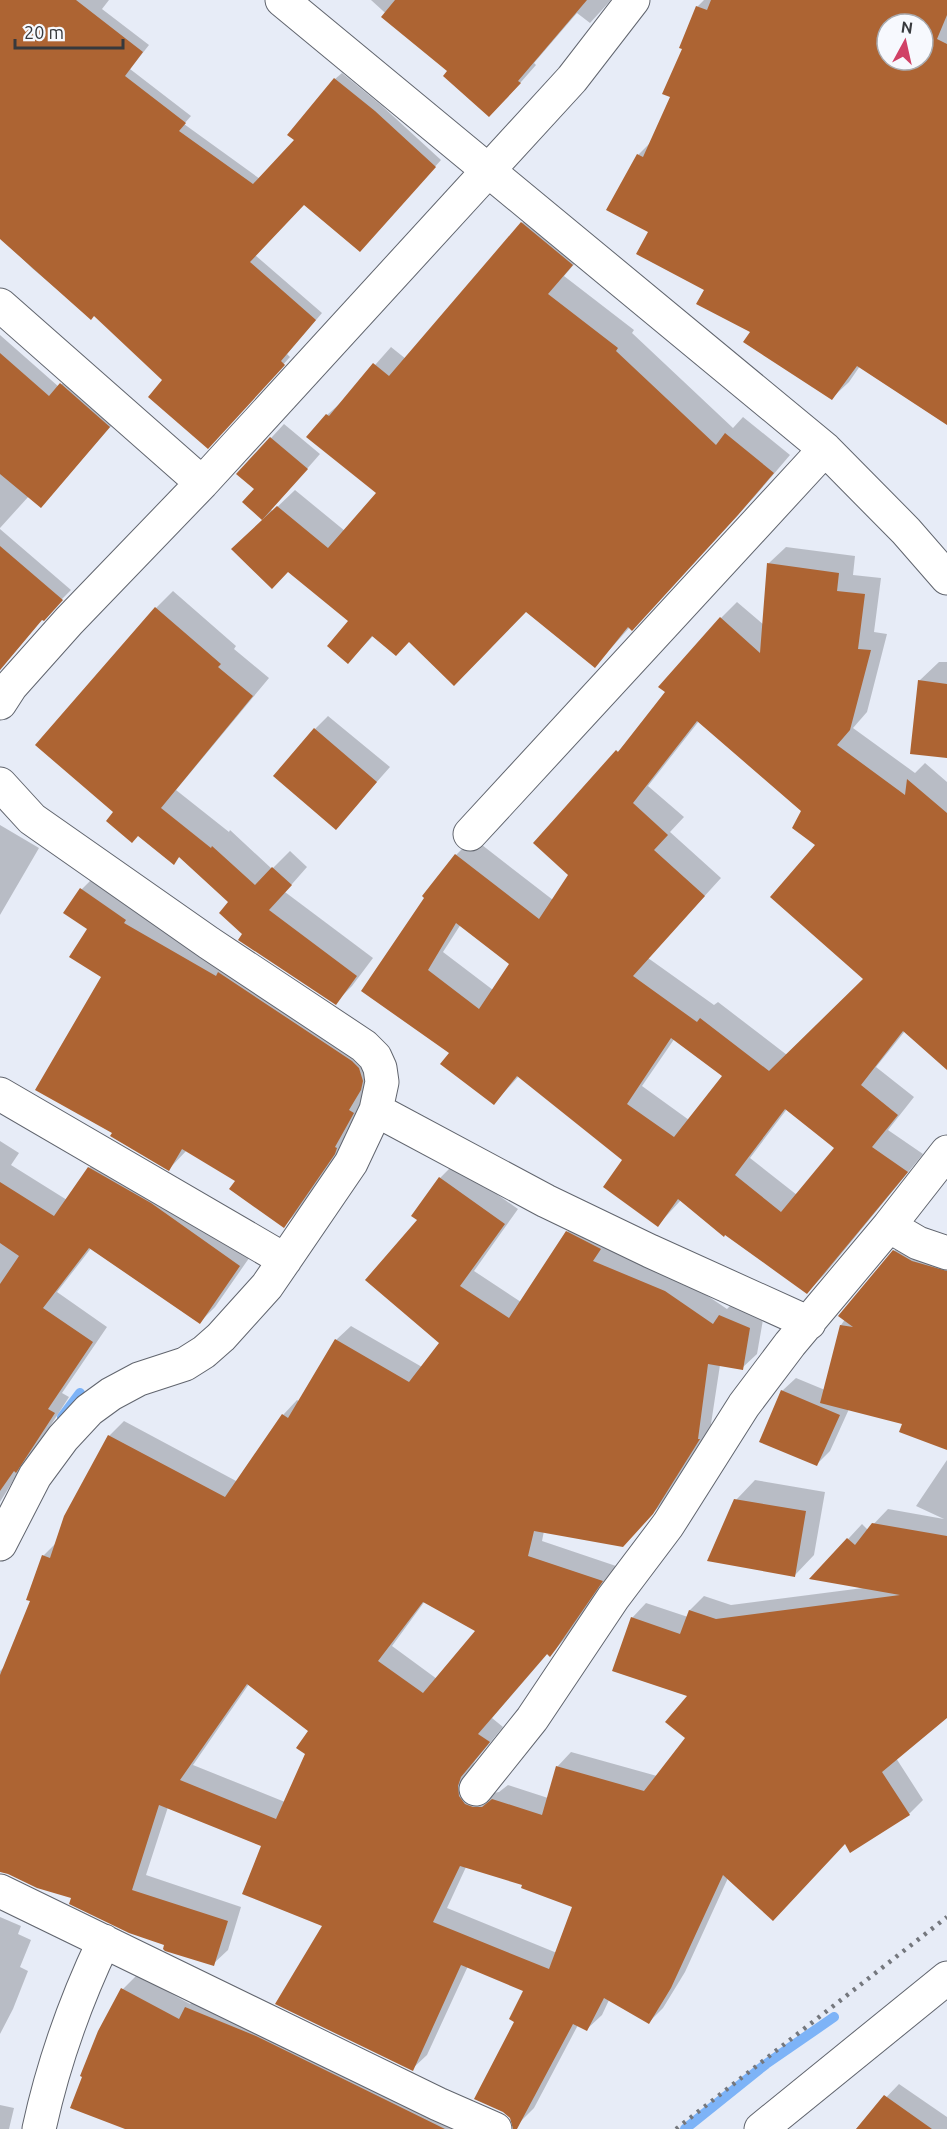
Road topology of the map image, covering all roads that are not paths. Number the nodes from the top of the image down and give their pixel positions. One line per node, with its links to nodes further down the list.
1 (282, 0): 3 (street)
2 (633, 0): 3 (street)
3 (488, 171): 5 (street); 6 (street)
4 (0, 305): 6 (street)
5 (825, 449): 7 (street); 10 (street)
6 (202, 483): 8 (street)
7 (947, 578)
8 (0, 703)
9 (0, 784): 12 (street)
10 (470, 834)
11 (0, 1094): 16 (street)
12 (376, 1110): 16 (street); 17 (street)
13 (947, 1152): 14 (street)
14 (890, 1226): 15 (street); 17 (street)
15 (947, 1253)
16 (285, 1260): 18 (street)
17 (809, 1323): 19 (street)
18 (0, 1544)
19 (476, 1789)
20 (0, 1891): 21 (street)
21 (104, 1941): 23 (street); 24 (street)
22 (947, 1978): 25 (street)
23 (39, 2129)
24 (495, 2129)
25 (761, 2129)

